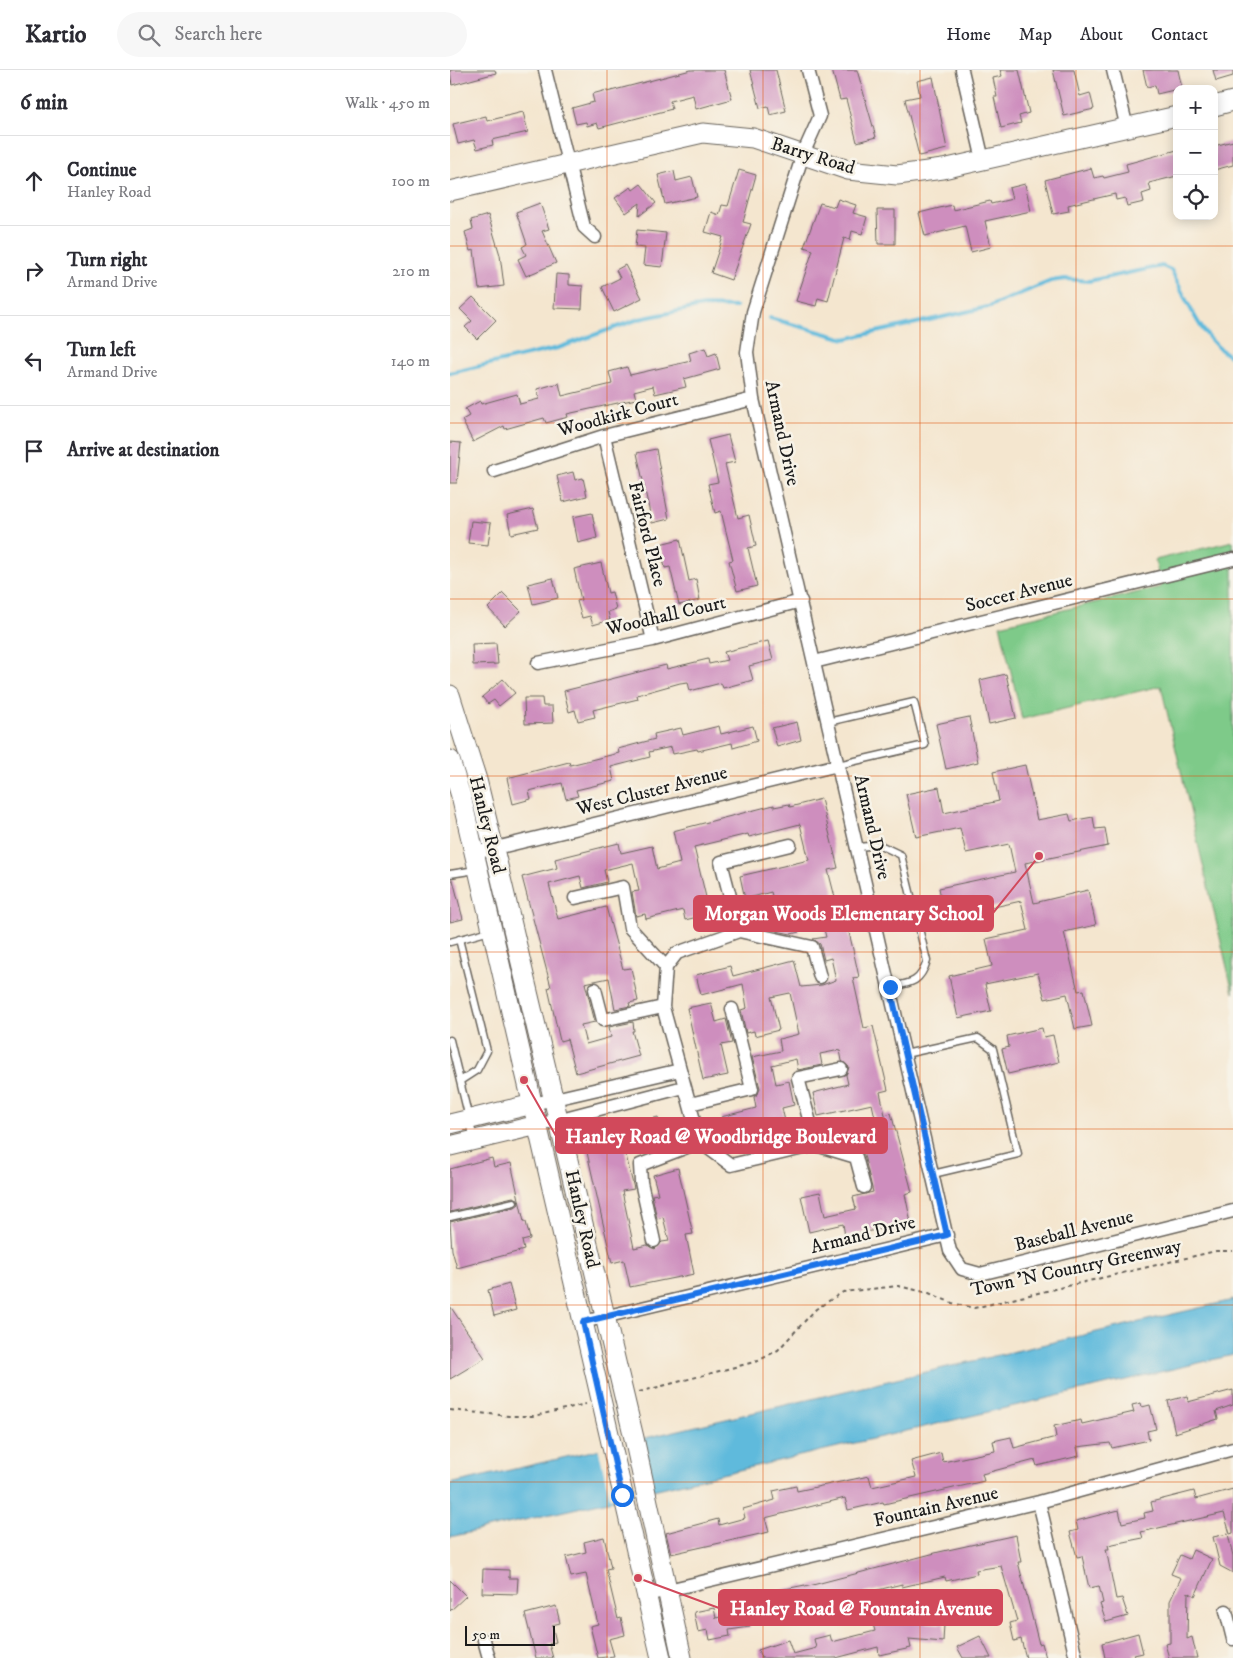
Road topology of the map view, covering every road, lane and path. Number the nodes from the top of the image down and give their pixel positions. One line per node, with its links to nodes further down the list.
1 (545, 70): 11 (street)
2 (808, 70): 9 (street, Armand Drive)
3 (962, 70): 10 (street)
4 (1113, 70): 8 (street)
5 (1233, 101): 6 (main road)
6 (1218, 105)
7 (1173, 117): 8 (main road, Barry Road)
8 (1127, 128): 10 (main road, Barry Road)
9 (803, 154): 10 (main road, Barry Road); 11 (main road, Barry Road); 14 (street, Armand Drive)
10 (983, 160)
11 (569, 164): 12 (main road, Barry Road); 13 (street)
12 (450, 191)
13 (595, 237)
14 (753, 399): 15 (street, Woodkirk Court); 18 (street, Armand Drive)
15 (604, 436): 16 (street, Woodkirk Court); 19 (street, Fairford Place)
16 (494, 471)
17 (1233, 560): 20 (street, Soccer Avenue)
18 (801, 601): 19 (street, Woodhall Court); 20 (street, Armand Drive)
19 (653, 640): 21 (street, Woodhall Court)
20 (814, 662): 23 (street, Armand Drive)
21 (538, 663)
22 (450, 695): 29 (main road, Hanley Road)
23 (828, 722): 25 (street, Armand Drive); 25 (lane)
24 (450, 760): 26 (main road, Hanley Road)
25 (838, 765): 28 (street, Armand Drive); 29 (street, West Cluster Avenue)
26 (454, 787): 30 (main road, Hanley Road)
27 (790, 845): 34 (street)
28 (858, 847): 39 (street, Armand Drive); 39 (lane)
29 (494, 848): 30 (street, West Cluster Avenue); 49 (main road, Hanley Road)
30 (476, 861): 31 (lane); 33 (main road, Hanley Road)
31 (450, 874)
32 (575, 898): 37 (street)
33 (492, 931): 35 (lane); 50 (main road, Hanley Road)
34 (740, 931): 37 (street); 38 (street)
35 (459, 939): 36 (lane); 47 (lane)
36 (450, 942)
37 (666, 968): 41 (street)
38 (820, 977)
39 (890, 987): 44 (street, Armand Drive)
40 (594, 989): 41 (street)
41 (663, 1007): 46 (street)
42 (732, 1009): 51 (street)
43 (450, 1040): 47 (lane)
44 (905, 1054): 60 (street, Armand Drive); 60 (lane)
45 (841, 1069): 58 (street)
46 (680, 1070): 48 (street); 49 (street)
47 (460, 1081): 52 (lane)
48 (685, 1089): 51 (street); 53 (street)
49 (553, 1099): 50 (street); 53 (main road, Hanley Road)
50 (533, 1104): 52 (main road); 55 (main road, Hanley Road)
51 (690, 1104): 57 (street)
52 (470, 1120): 54 (main road); 56 (lane)
53 (558, 1120): 55 (street); 68 (main road, Hanley Road)
54 (450, 1124)
55 (538, 1125): 56 (main road); 69 (main road, Hanley Road)
56 (474, 1140): 59 (main road)
57 (700, 1142): 58 (street); 66 (street)
58 (816, 1145): 61 (street)
59 (450, 1146)
60 (933, 1174): 65 (street, Armand Drive)
61 (864, 1187)
62 (514, 1202): 64 (lane)
63 (1233, 1211): 65 (street, Baseball Avenue)
64 (450, 1217)
65 (947, 1235): 68 (street, Armand Drive)
66 (654, 1240)
67 (1233, 1251): 70 (path, Town 'N Country Greenway)
68 (605, 1317): 69 (street, Armand Drive); 70 (main road, Hanley Road)
69 (583, 1322): 71 (main road, Hanley Road)
70 (623, 1396): 75 (main road, Hanley Road)
71 (600, 1400): 72 (path); 76 (main road, Hanley Road)
72 (450, 1410)
73 (1233, 1449): 74 (street, Fountain Avenue)
74 (1039, 1502): 75 (street, Fountain Avenue); 83 (street)
75 (668, 1590): 76 (street, Fountain Avenue); 82 (main road, Hanley Road)
76 (647, 1595): 81 (main road, Hanley Road)
77 (1226, 1611): 78 (street)
78 (1233, 1639)
79 (484, 1640): 80 (street)
80 (489, 1658)
81 (661, 1658)
82 (682, 1658)
83 (1076, 1658)

